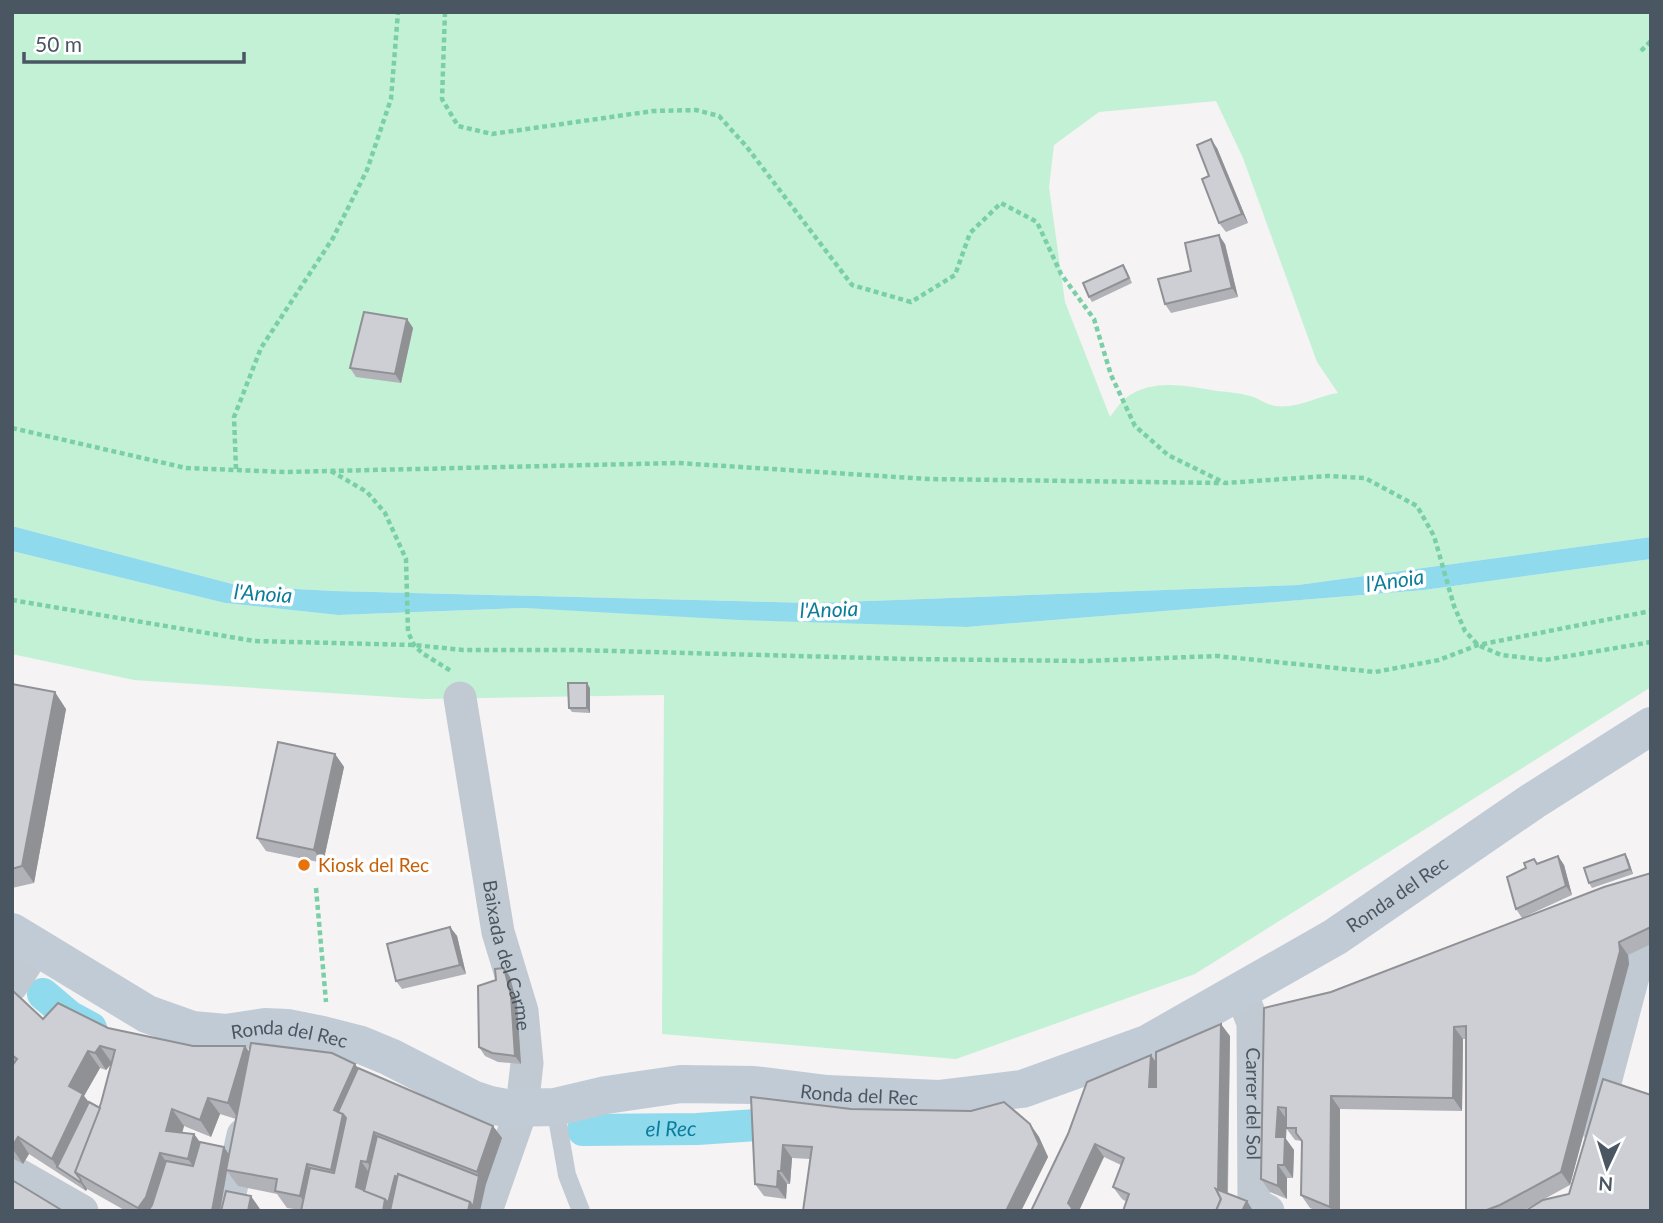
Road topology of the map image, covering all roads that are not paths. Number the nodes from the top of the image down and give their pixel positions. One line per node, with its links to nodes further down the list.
1 (460, 698): 9 (street, Baixada del Carme)
2 (1651, 726): 6 (street, Ronda del Rec)
3 (24, 940): 5 (street); 9 (street, Ronda del Rec)
4 (1651, 958): 11 (street)
5 (12, 985)
6 (1241, 992): 7 (street, Ronda del Rec); 17 (street, Carrer del Sol)
7 (1094, 1064): 8 (street); 9 (street, Ronda del Rec)
8 (1082, 1100)
9 (538, 1107): 15 (street, Baixada del Carme); 16 (lane)
10 (245, 1127): 14 (street)
11 (1585, 1157)
12 (12, 1171): 13 (street)
13 (82, 1211)
14 (226, 1211)
15 (486, 1211)
16 (581, 1211)
17 (1268, 1211)

